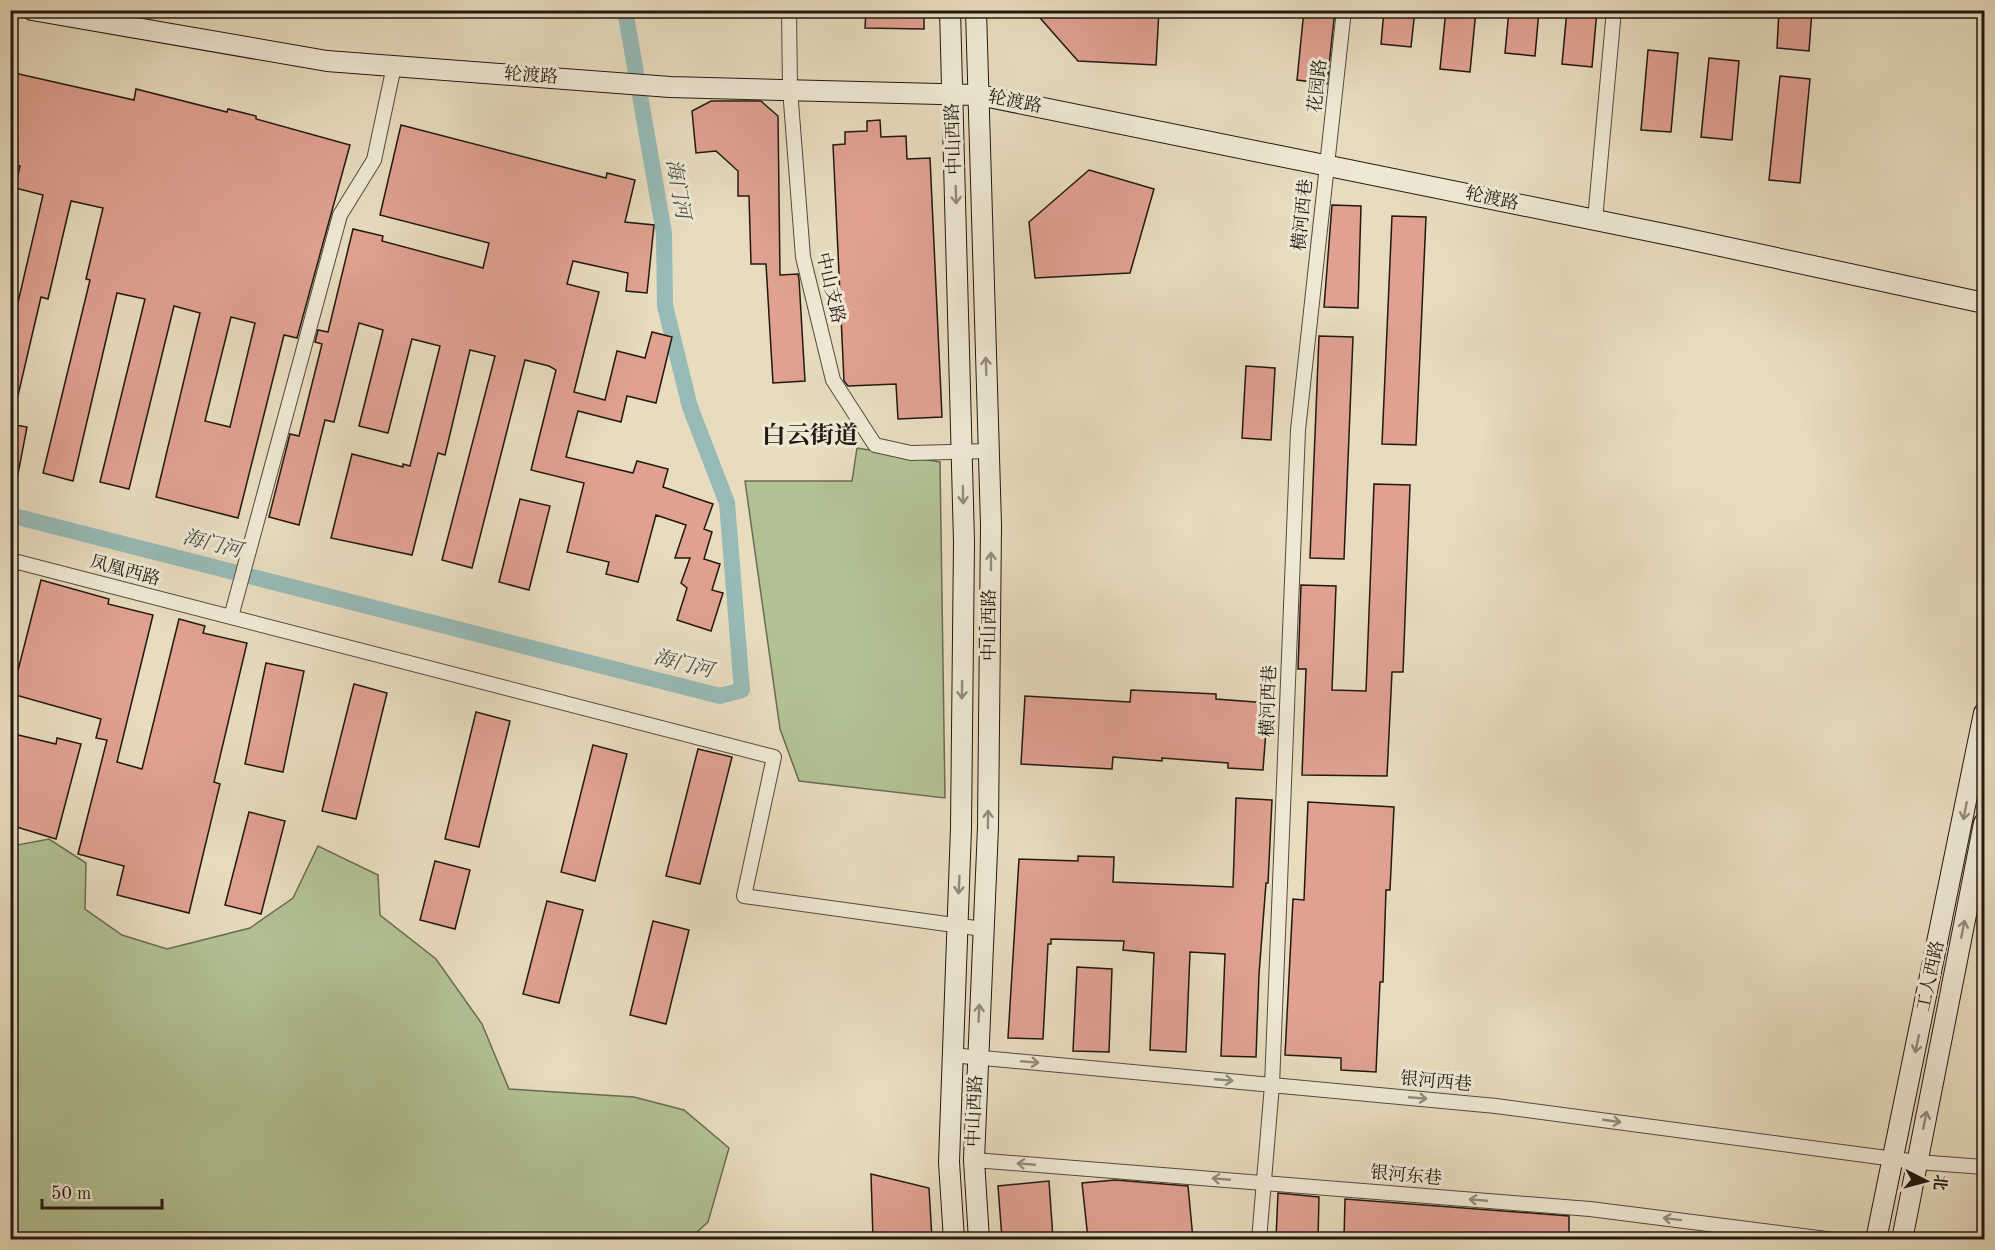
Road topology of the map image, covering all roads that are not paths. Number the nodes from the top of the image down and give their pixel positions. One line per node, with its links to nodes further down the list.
1 (32, 10): 7 (main road, 轮渡路)
2 (789, 10): 8 (street, 中山支路)
3 (950, 10): 9 (main road, 中山西路)
4 (976, 10): 10 (main road, 中山西路)
5 (1344, 10): 11 (street, 花园路)
6 (1614, 10): 12 (street)
7 (394, 66): 8 (main road, 轮渡路); 17 (street)
8 (789, 89): 9 (main road, 轮渡路); 14 (street, 中山支路)
9 (952, 93): 10 (main road, 轮渡路); 14 (main road, 中山西路, one-way to 14)
10 (979, 95): 11 (main road, 轮渡路); 15 (main road, 中山西路, one-way to 10)
11 (1327, 165): 12 (main road, 轮渡路); 24 (street, 横河西巷)
12 (1595, 220): 13 (main road, 轮渡路)
13 (1984, 303)
14 (962, 452): 15 (street, 中山支路); 20 (main road, 中山西路, one-way to 20)
15 (989, 452): 21 (main road, 中山西路, one-way to 15)
16 (10, 560): 17 (street, 凤凰西路)
17 (232, 613): 20 (street, 凤凰西路)
18 (1984, 713): 25 (main road, 工人西路, one-way to 25)
19 (1984, 824): 27 (main road, 工人西路, one-way to 19)
20 (957, 925): 21 (street); 22 (main road, 中山西路)
21 (983, 929): 23 (main road, 中山西路, one-way to 21)
22 (951, 1055): 23 (street, 银河西巷); 30 (main road, 中山西路)
23 (977, 1057): 24 (street, 银河西巷, one-way to 24); 26 (main road, 中山西路)
24 (1272, 1085): 25 (street, 银河西巷, one-way to 25); 29 (street, 横河西巷)
25 (1893, 1159): 27 (street, 银河西巷); 34 (main road, 工人西路)
26 (974, 1160): 29 (street, 银河东巷, one-way to 26); 31 (main road, 中山西路)
27 (1917, 1162): 28 (street, 银河西巷); 35 (main road, 工人西路)
28 (1984, 1167)
29 (1263, 1183): 32 (street, 横河西巷); 33 (street, 银河东巷, one-way to 29)
30 (954, 1239)
31 (979, 1239)
32 (1259, 1239)
33 (1834, 1239)
34 (1876, 1239)
35 (1902, 1239)

